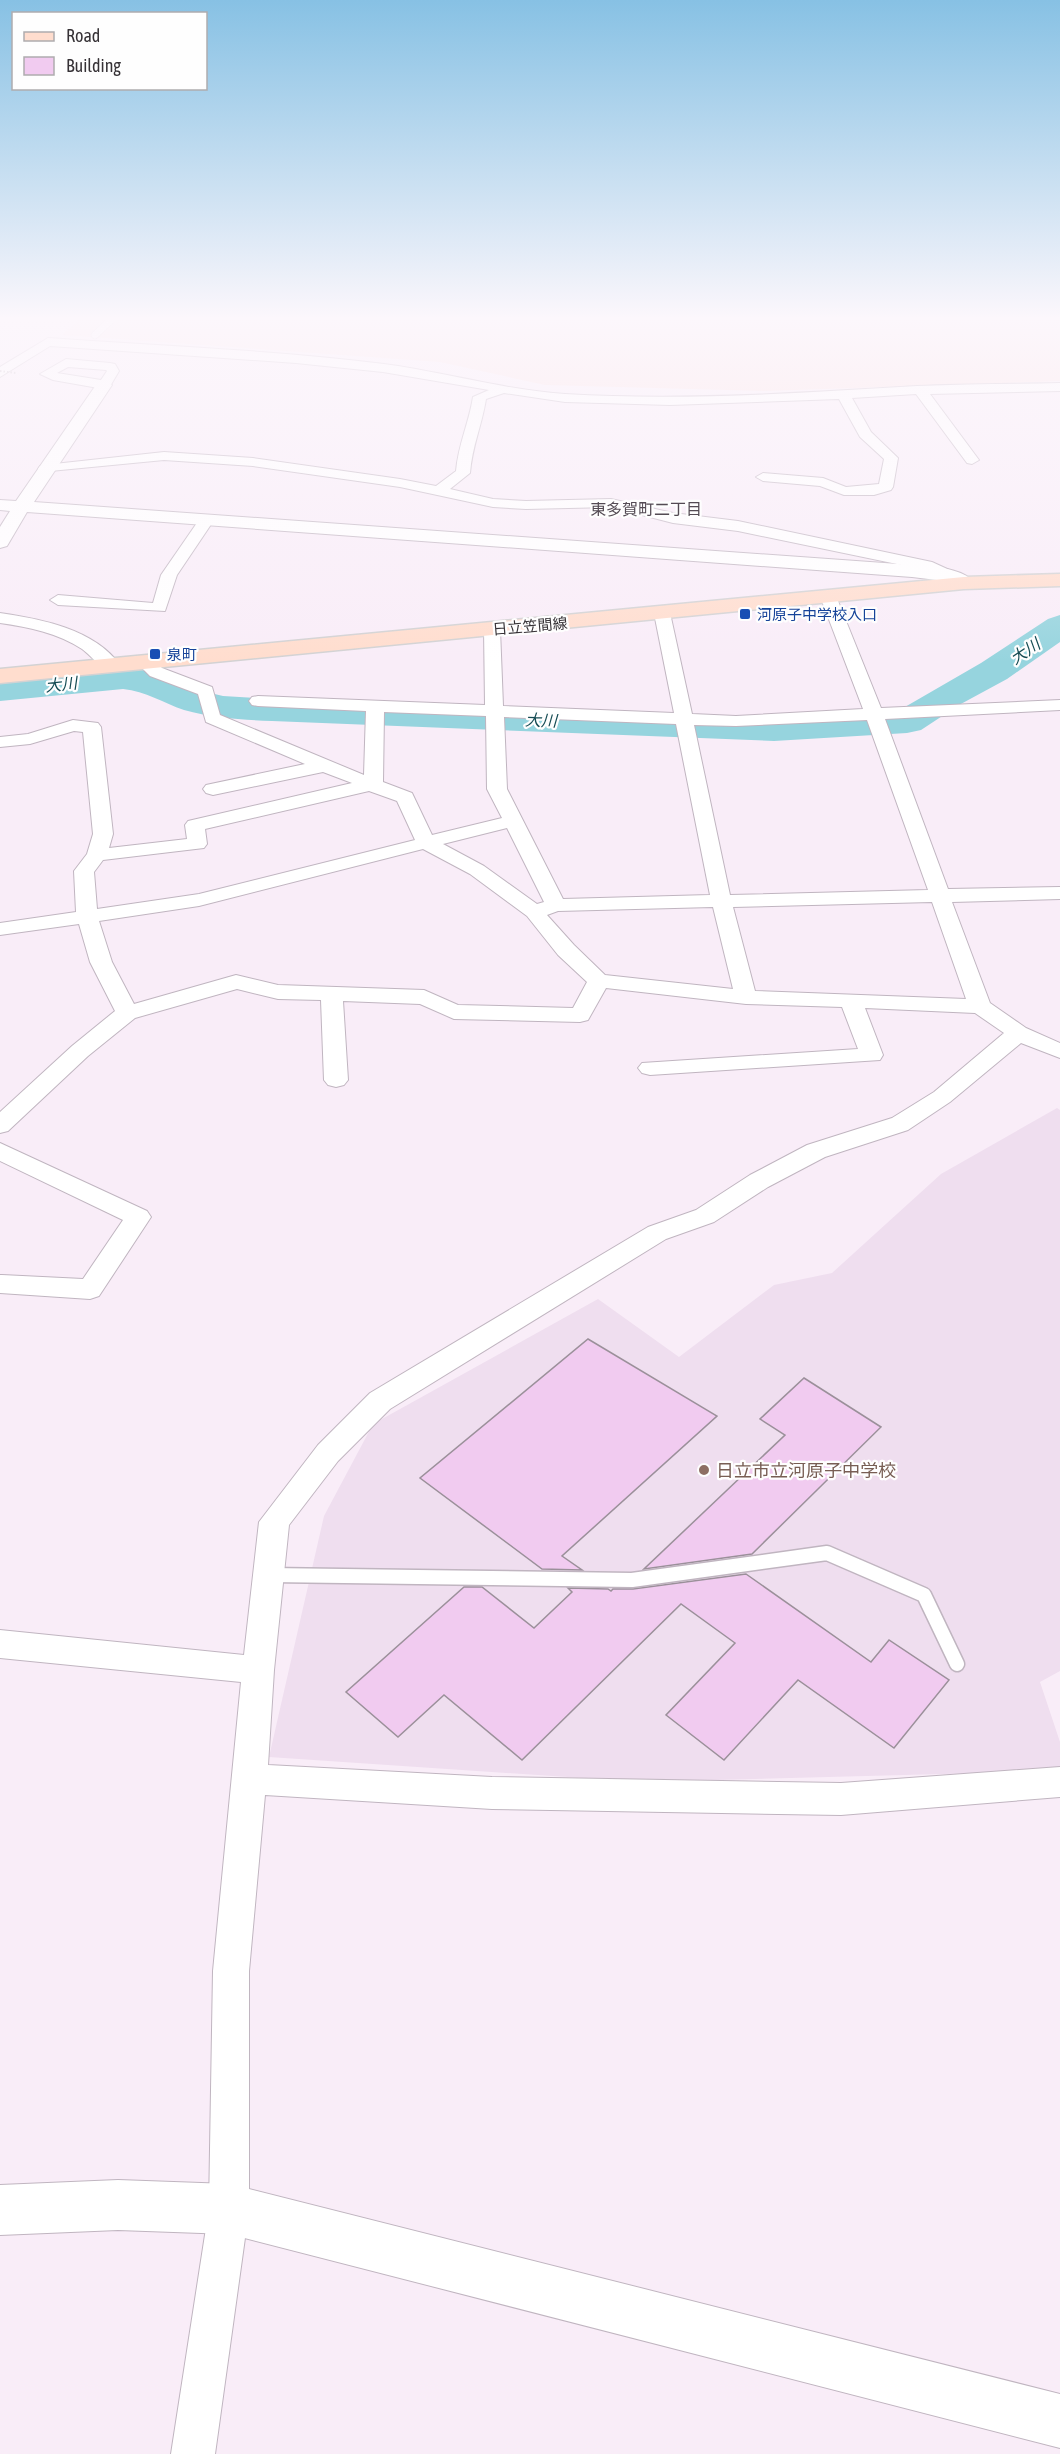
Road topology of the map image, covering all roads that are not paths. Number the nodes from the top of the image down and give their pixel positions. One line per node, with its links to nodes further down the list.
1 (70, 434): 6 (street)
2 (470, 434): 8 (street)
3 (865, 434): 7 (street)
4 (952, 434): 5 (street)
5 (972, 460)
6 (45, 469): 8 (street); 10 (street)
7 (763, 477)
8 (439, 491): 13 (street)
9 (0, 505): 10 (street)
10 (23, 507): 11 (street); 12 (street)
11 (206, 520): 13 (street); 16 (street)
12 (0, 542)
13 (957, 579): 14 (main road, 日立笠間線); 15 (main road, 日立笠間線)
14 (1060, 580)
15 (828, 596): 17 (main road, 日立笠間線); 27 (street)
16 (58, 600)
17 (662, 613): 19 (main road, 日立笠間線); 28 (street)
18 (0, 618): 21 (street)
19 (492, 629): 20 (main road, 日立笠間線); 26 (street)
20 (145, 662): 21 (main road, 日立笠間線); 30 (street)
21 (111, 665): 22 (main road, 日立笠間線)
22 (0, 676)
23 (258, 701): 25 (street)
24 (1060, 706): 27 (street)
25 (375, 711): 26 (street); 31 (street)
26 (494, 716): 28 (street); 33 (street)
27 (876, 721): 28 (street); 37 (street)
28 (686, 724): 38 (street)
29 (0, 742): 35 (street)
30 (324, 766): 31 (street); 32 (street)
31 (373, 784): 34 (street); 35 (street)
32 (213, 789)
33 (512, 821): 34 (street); 39 (street)
34 (426, 843): 40 (street); 41 (street)
35 (97, 855): 41 (street)
36 (1060, 893): 37 (street)
37 (941, 896): 38 (street); 47 (street)
38 (721, 900): 39 (street); 45 (street)
39 (556, 905): 40 (street)
40 (534, 912): 43 (street)
41 (87, 917): 42 (street); 48 (street)
42 (0, 929)
43 (599, 981): 44 (street); 45 (street)
44 (332, 994): 48 (street); 52 (street)
45 (746, 997): 46 (street)
46 (851, 1001): 47 (street); 51 (street)
47 (980, 1006): 49 (street)
48 (127, 1013): 53 (street)
49 (1018, 1033): 50 (street); 56 (street)
50 (1060, 1051)
51 (650, 1068)
52 (336, 1080)
53 (0, 1125)
54 (0, 1151): 55 (street)
55 (1, 1282)
56 (268, 1575): 58 (lane); 59 (street)
57 (0, 1644): 59 (street)
58 (957, 1664)
59 (258, 1670): 60 (street)
60 (250, 1779): 61 (street); 63 (street)
61 (1060, 1782)
62 (0, 2210): 63 (street)
63 (229, 2210): 64 (street); 65 (street)
64 (1060, 2421)
65 (193, 2454)

